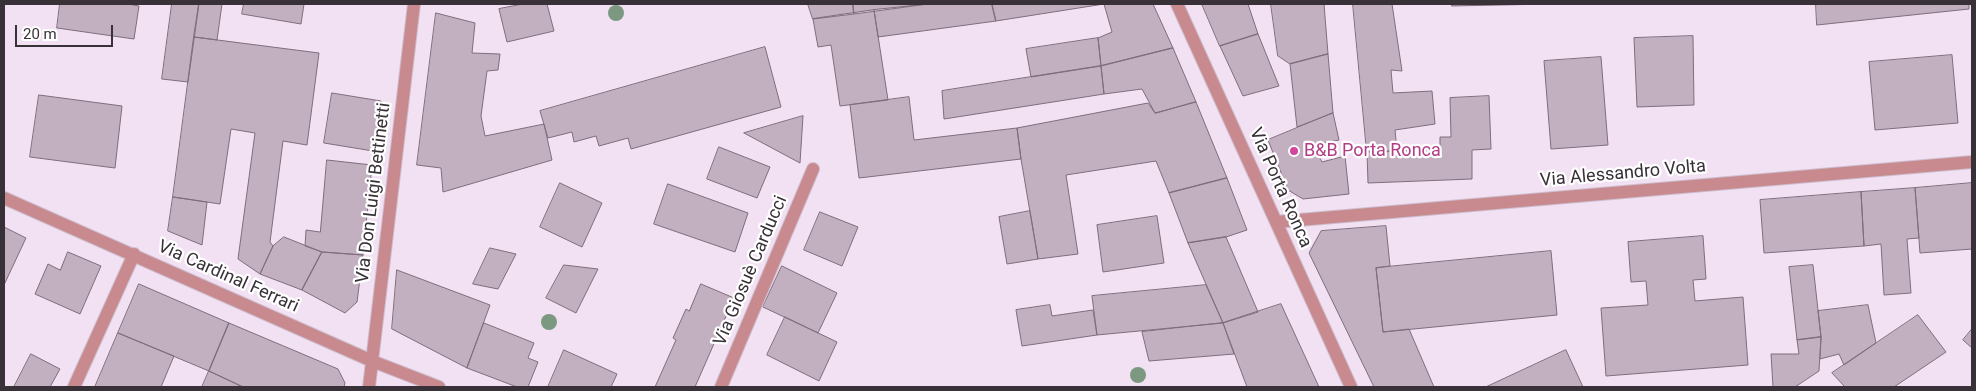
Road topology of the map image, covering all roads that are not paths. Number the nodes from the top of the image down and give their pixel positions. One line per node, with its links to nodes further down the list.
1 (414, 4): 8 (street, Via Don Luigi Bettinetti)
2 (1177, 4): 6 (street, Via Porta Ronca)
3 (1972, 162): 6 (street, Via Alessandro Volta)
4 (813, 169): 12 (street, Via Giosuè Carducci)
5 (4, 198): 7 (street, Via Cardinal Ferrari)
6 (1276, 222): 13 (street, Via Porta Ronca)
7 (134, 254): 8 (street, Via Cardinal Ferrari); 9 (street)
8 (372, 361): 10 (street, Via Don Luigi Bettinetti); 11 (street, Via Cardinal Ferrari)
9 (74, 387)
10 (369, 387)
11 (439, 387)
12 (721, 387)
13 (1351, 387)

